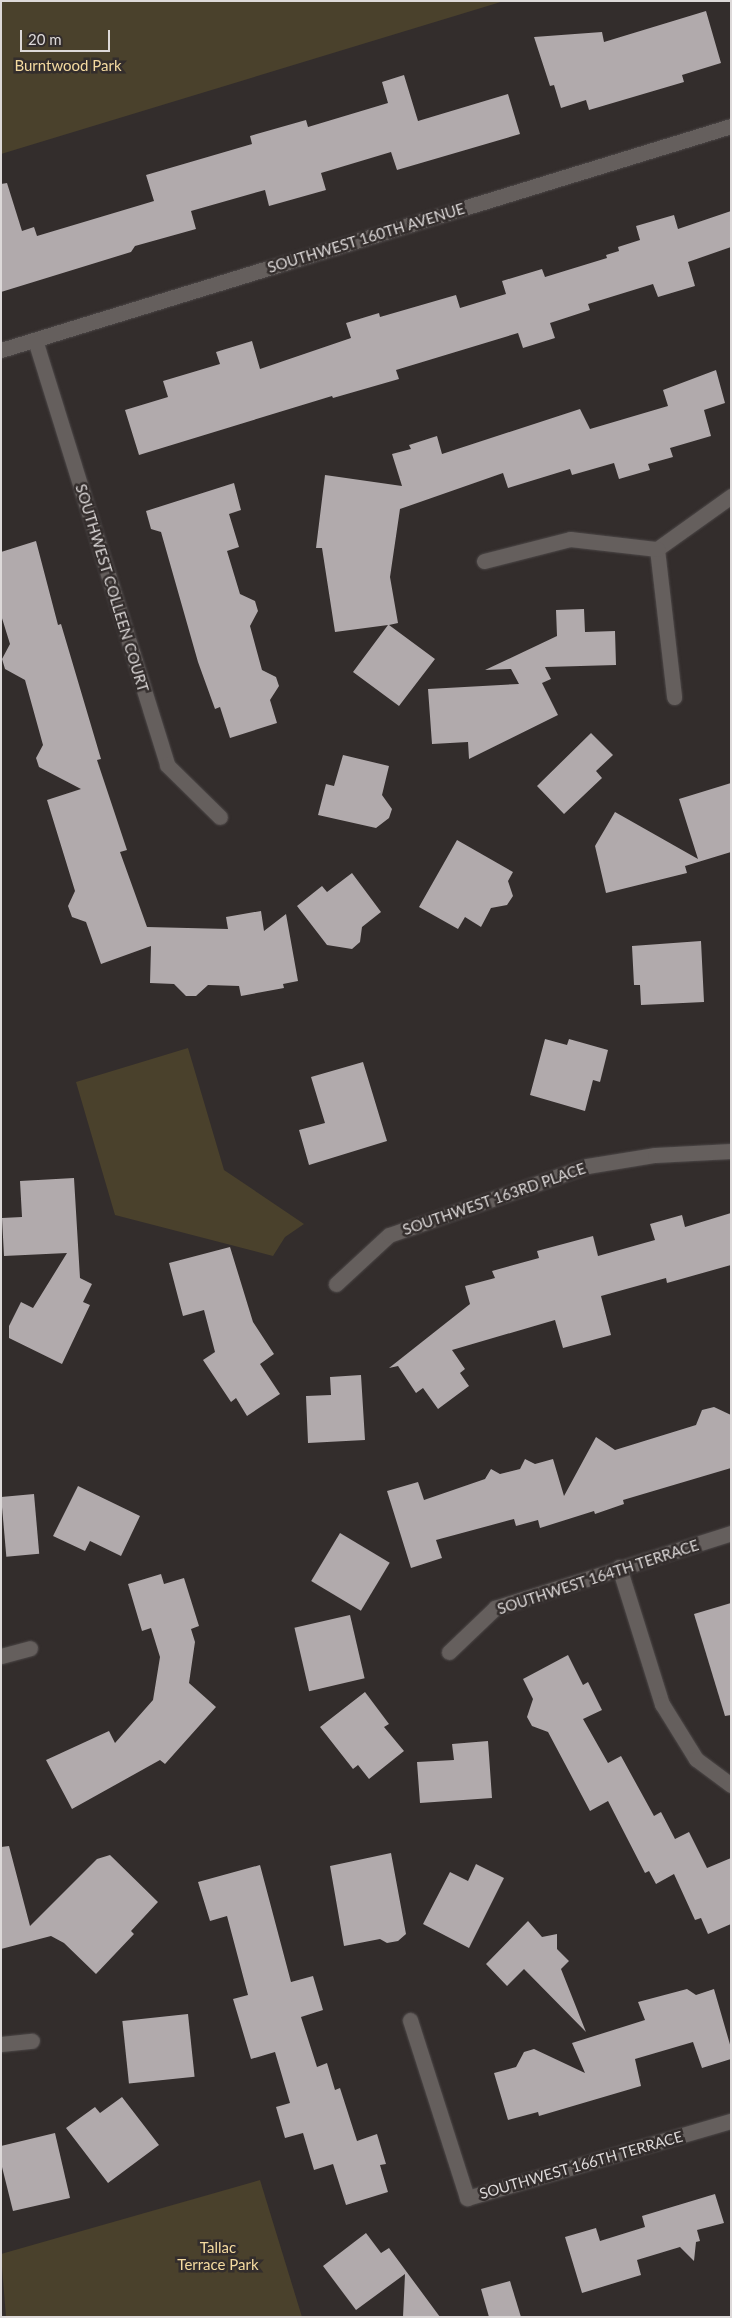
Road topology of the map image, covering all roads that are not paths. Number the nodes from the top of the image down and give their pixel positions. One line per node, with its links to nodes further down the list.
1 (731, 126): 2 (street, SOUTHWEST 160TH AVENUE)
2 (35, 340): 3 (street, SOUTHWEST 160TH AVENUE); 8 (street, SOUTHWEST COLLEEN COURT)
3 (1, 350)
4 (731, 496): 5 (street)
5 (657, 549): 6 (street); 7 (street)
6 (484, 561)
7 (674, 697)
8 (220, 817)
9 (731, 1151): 10 (street, SOUTHWEST 163RD PLACE)
10 (336, 1284)
11 (731, 1534): 12 (street, SOUTHWEST 164TH TERRACE)
12 (619, 1567): 14 (street, SOUTHWEST 164TH TERRACE); 16 (street)
13 (30, 1648): 15 (street)
14 (449, 1652)
15 (1, 1656)
16 (731, 1785)
17 (410, 2020): 20 (street, SOUTHWEST 166TH TERRACE)
18 (32, 2041): 19 (street)
19 (1, 2044)
20 (731, 2121)

